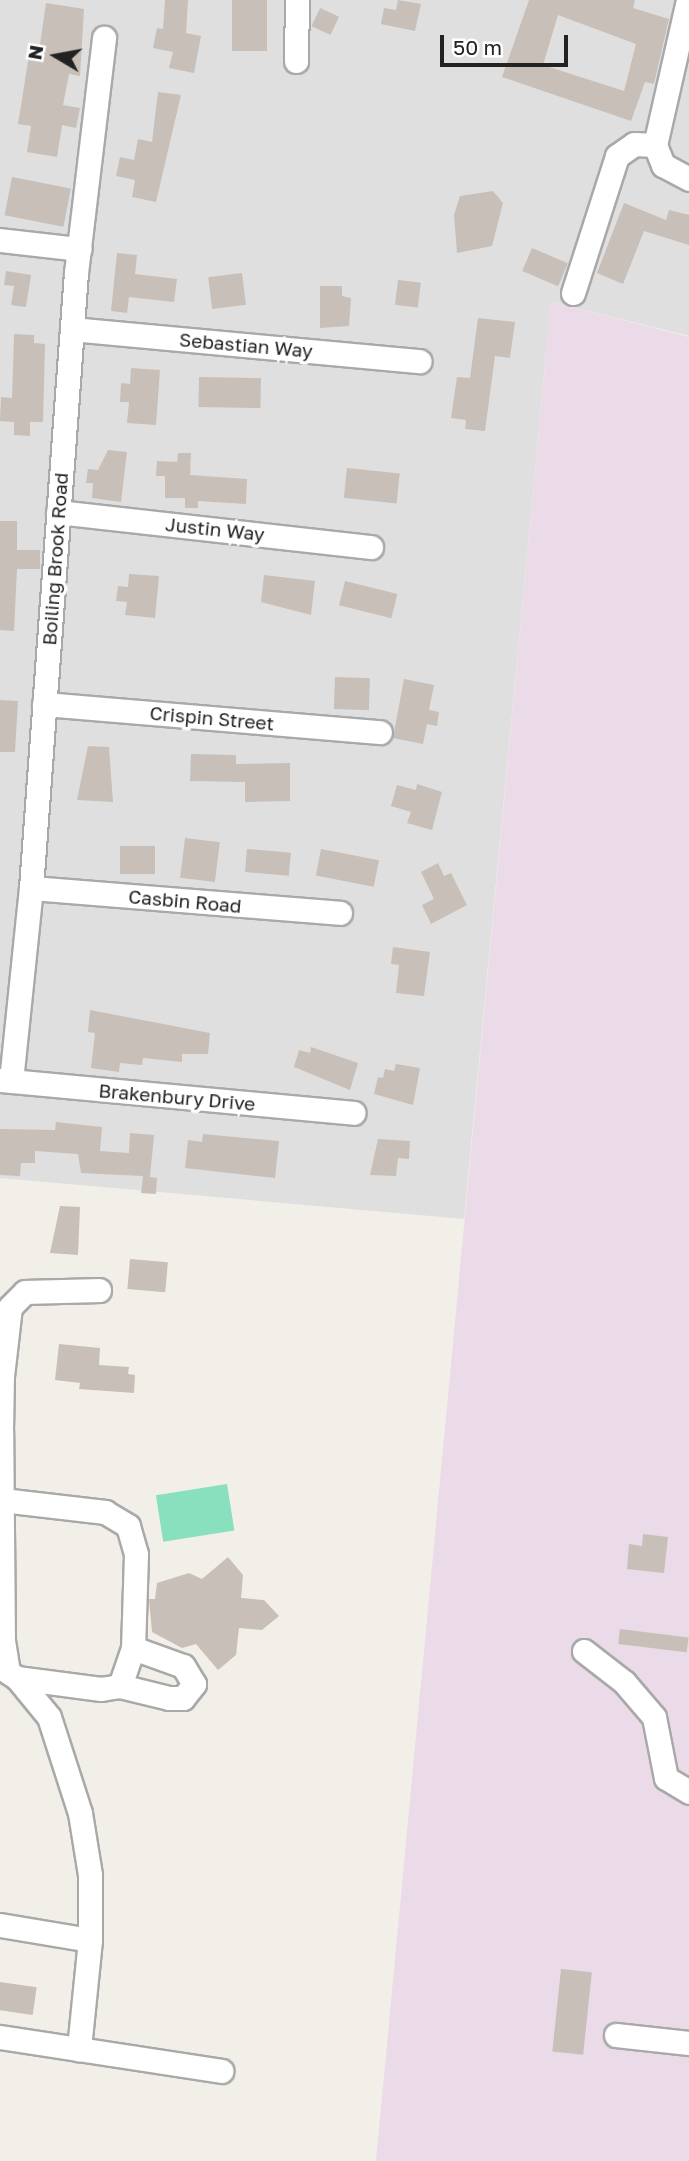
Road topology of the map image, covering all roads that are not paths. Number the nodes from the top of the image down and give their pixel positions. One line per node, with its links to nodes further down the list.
1 (298, 0): 4 (street)
2 (688, 0): 5 (street)
3 (104, 38): 8 (street, Boiling Brook Road)
4 (296, 61)
5 (655, 145): 6 (street); 9 (street)
6 (689, 179)
7 (0, 240): 8 (street)
8 (79, 249): 10 (street, Boiling Brook Road)
9 (573, 293)
10 (72, 329): 11 (street, Sebastian Way); 12 (street, Boiling Brook Road)
11 (420, 361)
12 (58, 512): 13 (street, Justin Way); 14 (street, Boiling Brook Road)
13 (371, 547)
14 (44, 704): 15 (street, Crispin Street); 16 (street, Boiling Brook Road)
15 (380, 732)
16 (31, 888): 17 (street, Casbin Road); 18 (street, Boiling Brook Road)
17 (340, 913)
18 (5, 1080): 19 (street, Brakenbury Drive)
19 (353, 1113)
20 (99, 1290): 21 (street)
21 (1, 1376): 22 (street)
22 (2, 1500): 23 (street); 25 (street)
23 (133, 1648): 26 (street); 26 (street)
24 (584, 1651): 27 (street)
25 (17, 1678): 26 (street); 29 (street)
26 (120, 1686)
27 (689, 1792)
28 (0, 1925): 29 (street)
29 (90, 1940): 33 (street)
30 (616, 2035): 32 (street)
31 (0, 2037): 33 (street)
32 (689, 2043)
33 (79, 2049): 34 (street)
34 (221, 2071)

